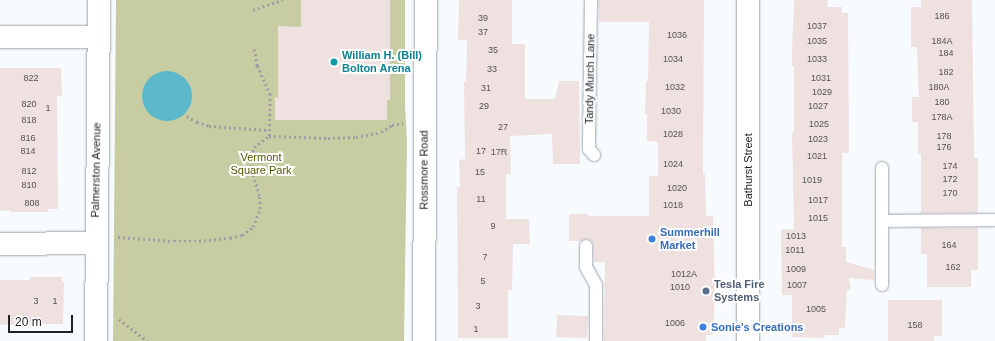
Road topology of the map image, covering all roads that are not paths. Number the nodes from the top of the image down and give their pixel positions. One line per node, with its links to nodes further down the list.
1 (99, 0): 5 (street, Palmerston Avenue)
2 (426, 0): 16 (street, Rossmore Road)
3 (591, 0): 7 (lane, Tandy Murch Lane)
4 (748, 0): 18 (street, Bathurst Street)
5 (98, 36): 6 (street); 11 (street, Palmerston Avenue)
6 (0, 37)
7 (594, 155)
8 (882, 168): 10 (lane)
9 (995, 220): 10 (lane)
10 (882, 221): 14 (lane)
11 (95, 243): 12 (street); 15 (street, Palmerston Avenue)
12 (0, 244)
13 (586, 246): 17 (lane)
14 (882, 285)
15 (96, 341)
16 (424, 341)
17 (596, 341)
18 (748, 341)

